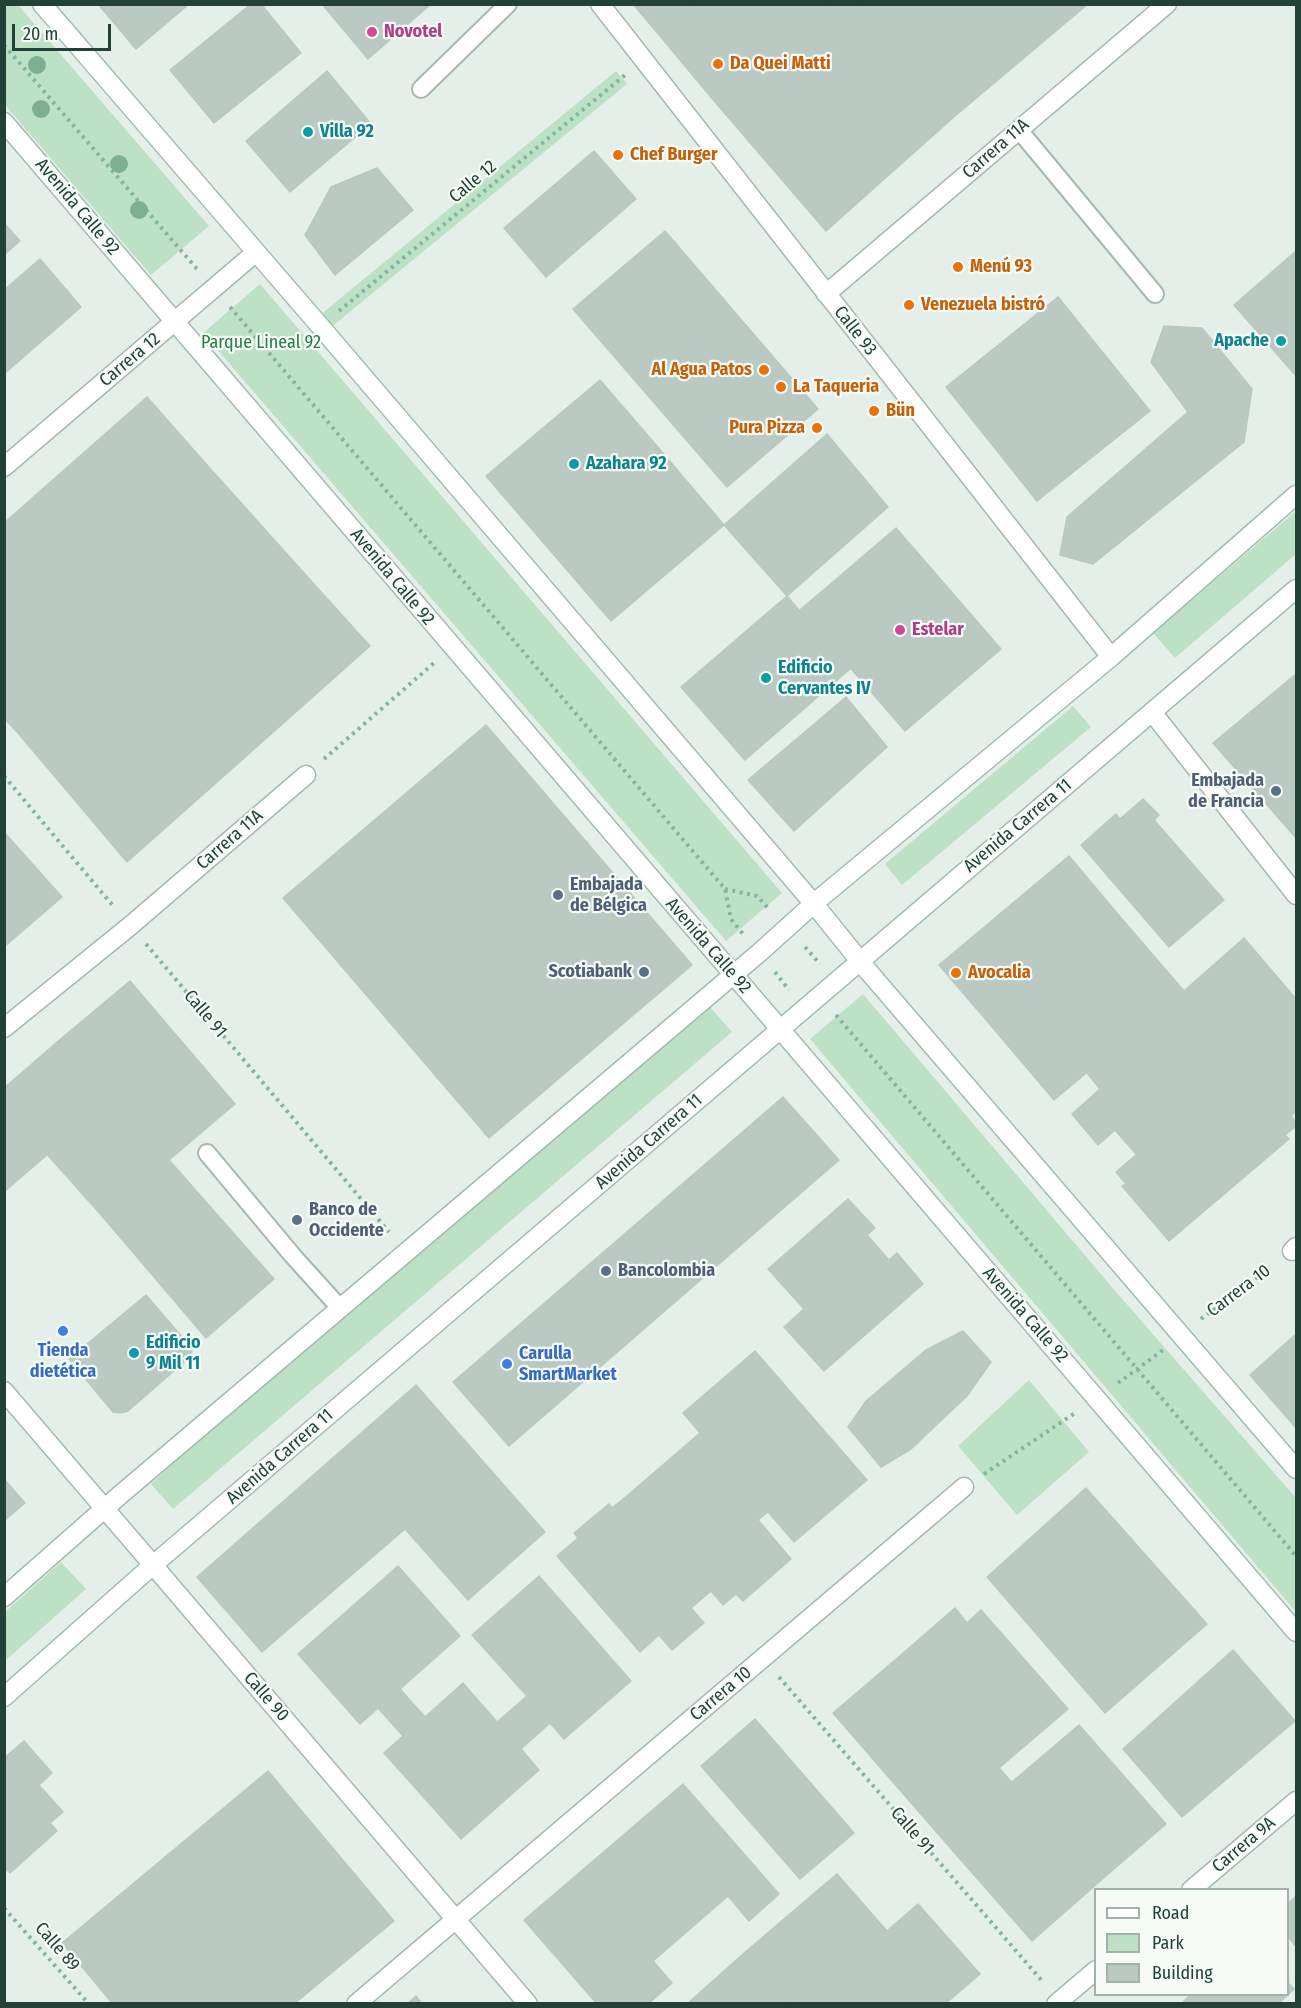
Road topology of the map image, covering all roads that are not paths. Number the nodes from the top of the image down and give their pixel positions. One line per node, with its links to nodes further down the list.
1 (42, 4): 8 (main road)
2 (508, 4): 5 (lane)
3 (600, 4): 9 (main road, Calle 93)
4 (1167, 4): 7 (main road, Carrera 11A)
5 (422, 89)
6 (4, 122): 11 (main road, Avenida Calle 92)
7 (1019, 130): 9 (main road, Carrera 11A); 10 (lane)
8 (255, 253): 11 (main road, Carrera 12); 19 (main road)
9 (825, 294): 15 (main road, Calle 93)
10 (1155, 294)
11 (174, 321): 12 (main road, Carrera 12); 21 (main road, Avenida Calle 92)
12 (4, 467)
13 (1296, 495): 15 (main road)
14 (1296, 589): 16 (main road, Avenida Carrera 11)
15 (1111, 657): 19 (main road)
16 (1152, 712): 18 (main road); 20 (main road, Avenida Carrera 11)
17 (306, 775): 22 (main road, Carrera 11A)
18 (1296, 895)
19 (814, 904): 20 (main road); 21 (main road)
20 (860, 961): 23 (main road, Avenida Carrera 11); 27 (main road)
21 (733, 974): 23 (main road, Avenida Calle 92); 25 (main road)
22 (4, 1028)
23 (780, 1030): 30 (main road, Avenida Carrera 11); 32 (main road, Avenida Calle 92)
24 (207, 1153): 25 (lane)
25 (340, 1308): 29 (main road)
26 (4, 1391): 29 (main road, Calle 90)
27 (1296, 1469)
28 (964, 1487): 36 (main road, Carrera 10)
29 (104, 1508): 30 (main road, Calle 90); 31 (main road)
30 (153, 1565): 33 (main road, Avenida Carrera 11); 36 (main road, Calle 90)
31 (4, 1597)
32 (1296, 1632)
33 (4, 1697)
34 (1296, 1801): 35 (main road, Carrera 9A)
35 (1193, 1888)
36 (457, 1918): 39 (main road, Carrera 10); 40 (main road, Calle 90)
37 (1094, 1971): 38 (main road)
38 (1058, 2003)
39 (356, 2004)
40 (528, 2004)

